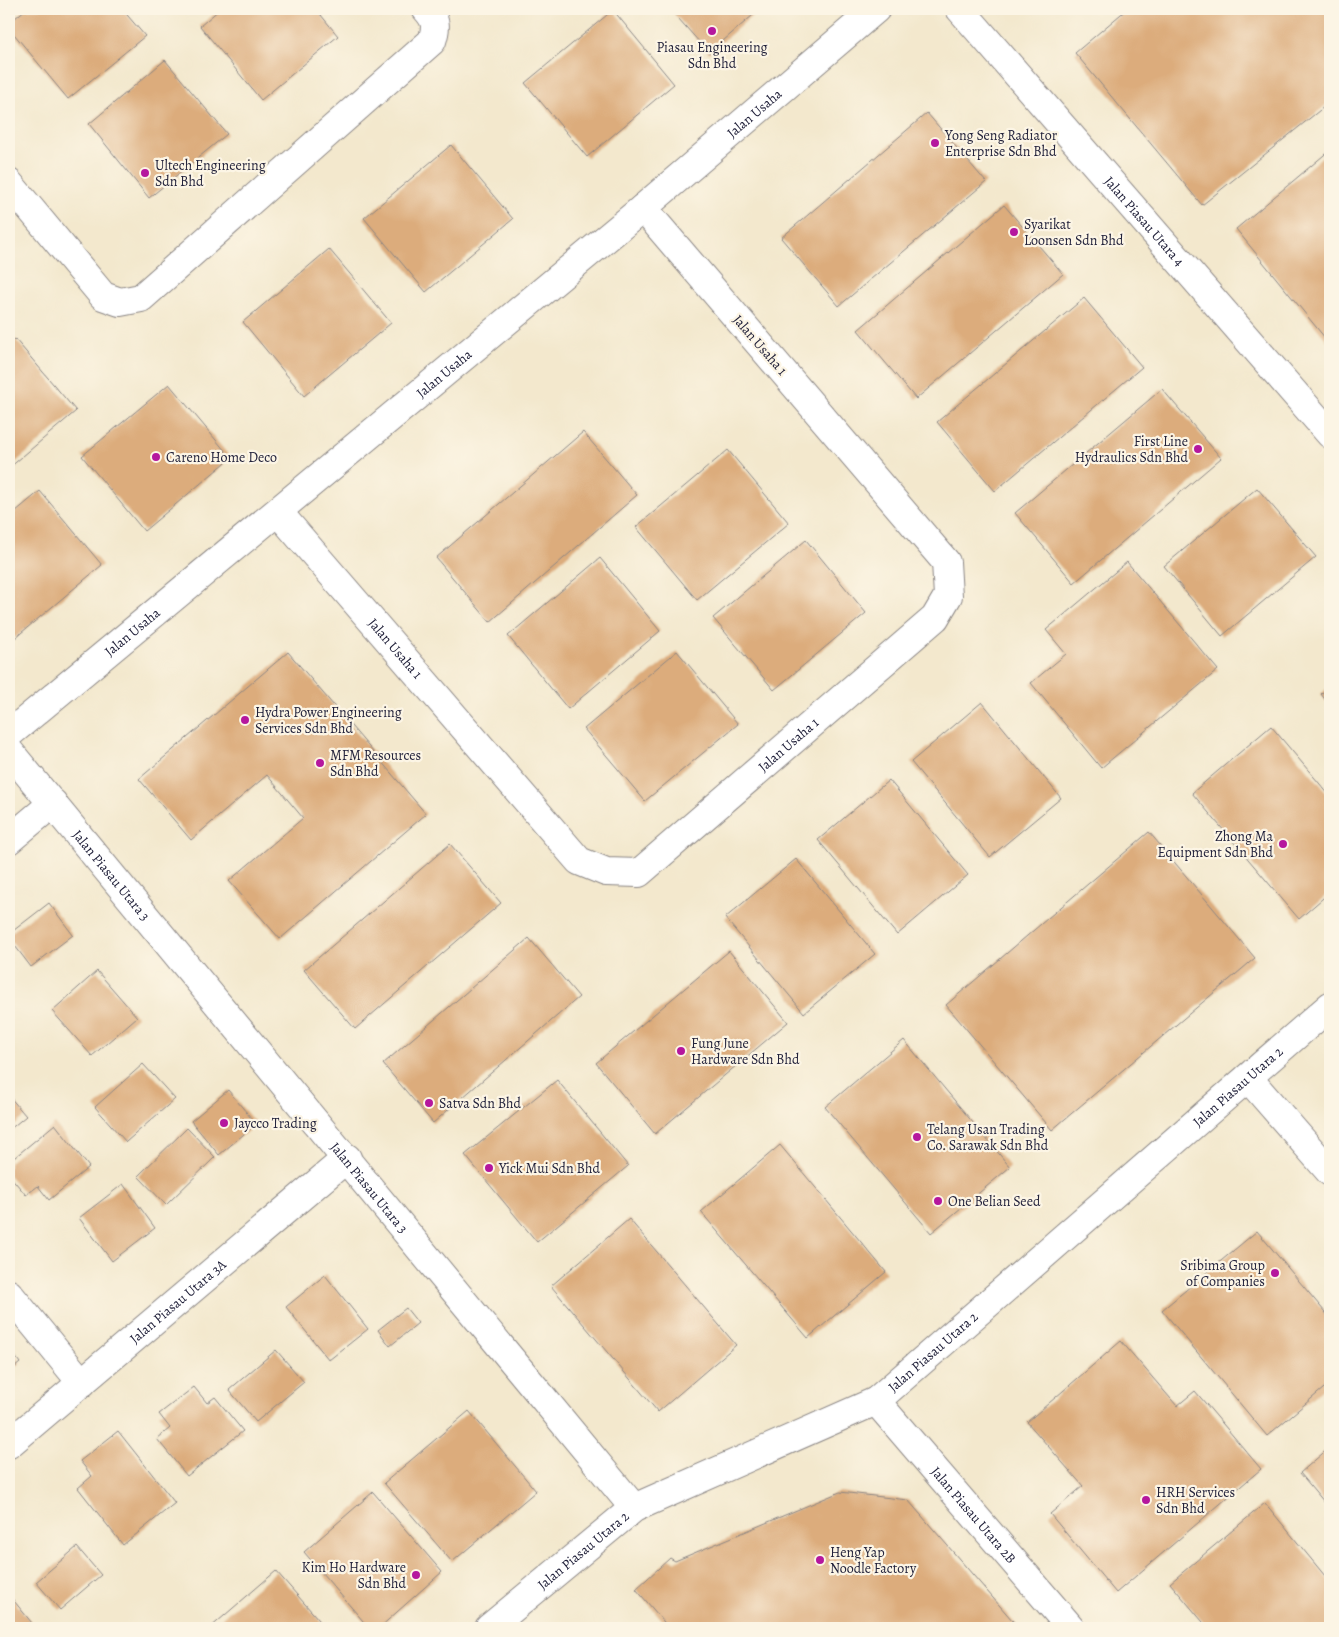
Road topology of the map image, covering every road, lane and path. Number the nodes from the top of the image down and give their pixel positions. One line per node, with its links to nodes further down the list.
1 (426, 9): 4 (street)
2 (876, 9): 5 (street, Jalan Usaha)
3 (960, 9): 6 (street, Jalan Piasau Utara 4)
4 (9, 183)
5 (643, 208): 7 (street, Jalan Usaha); 7 (street, Jalan Usaha 1)
6 (1330, 434)
7 (278, 512): 8 (street, Jalan Usaha)
8 (9, 734)
9 (9, 751): 10 (street, Jalan Piasau Utara 3)
10 (52, 803): 11 (street); 14 (street, Jalan Piasau Utara 3)
11 (9, 840)
12 (1330, 1006): 13 (street, Jalan Piasau Utara 2)
13 (1248, 1078): 15 (street); 18 (street, Jalan Piasau Utara 2)
14 (347, 1158): 17 (street, Jalan Piasau Utara 3A); 20 (street, Jalan Piasau Utara 3)
15 (1330, 1172)
16 (9, 1294): 17 (street)
17 (82, 1383): 19 (street, Jalan Piasau Utara 3A)
18 (876, 1401): 20 (street, Jalan Piasau Utara 2); 22 (street, Jalan Piasau Utara 2B)
19 (9, 1444)
20 (634, 1508): 21 (street, Jalan Piasau Utara 2)
21 (489, 1628)
22 (1071, 1628)

